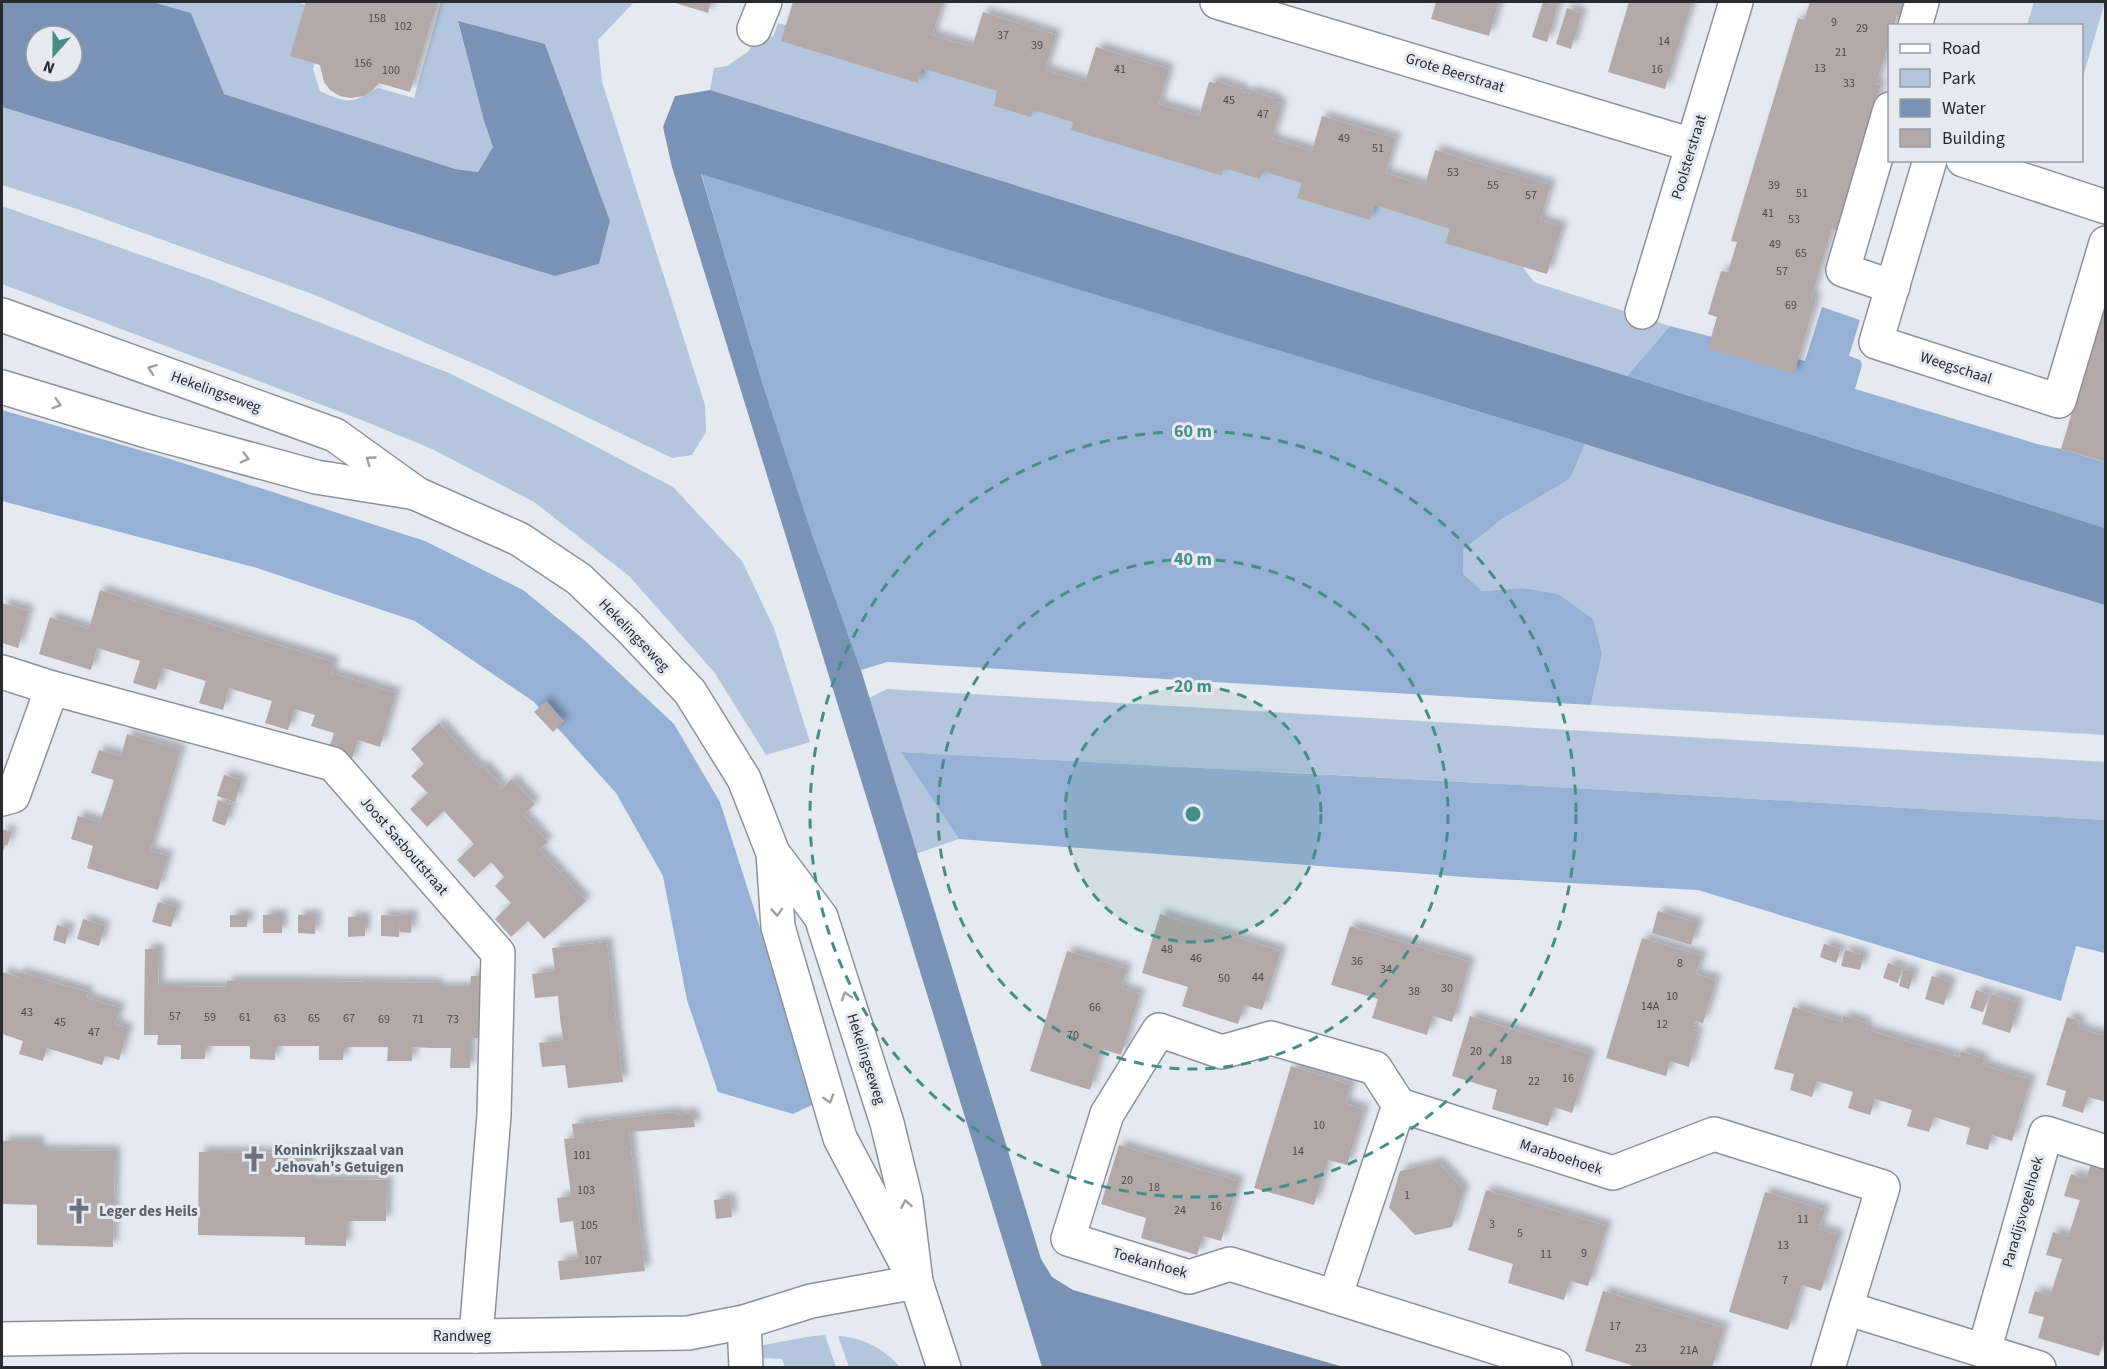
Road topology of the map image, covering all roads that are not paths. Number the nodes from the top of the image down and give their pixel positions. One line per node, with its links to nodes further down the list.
1 (1218, 2): 6 (street, Grote Beerstraat)
2 (1736, 2): 6 (street, Poolsterstraat)
3 (1922, 2): 4 (street)
4 (1916, 24)
5 (1888, 116): 11 (street)
6 (1692, 145): 12 (street, Poolsterstraat)
7 (1929, 162): 11 (street, Weegschaal)
8 (1970, 162): 9 (street)
9 (2104, 202)
10 (2106, 243): 11 (street, Weegschaal)
11 (1893, 287)
12 (1642, 312)
13 (2, 315): 15 (street, Hekelingseweg, one-way to 13)
14 (2, 387): 15 (street, Hekelingseweg, one-way to 15)
15 (417, 494): 19 (street, Hekelingseweg)
16 (2, 672): 17 (street, Joost Sasboutstraat)
17 (52, 688): 18 (street); 26 (street, Joost Sasboutstraat)
18 (2, 799)
19 (773, 853): 22 (street, Hekelingseweg, one-way to 22); 22 (street, Hekelingseweg, one-way to 19)
20 (1399, 1106): 23 (street); 23 (street, Toekanhoek); 24 (street, Maraboehoek)
21 (2106, 1152): 28 (street, Paradijsvogelhoek)
22 (916, 1282): 25 (street, Randweg); 31 (street, Hekelingseweg)
23 (1335, 1297): 29 (street, Toekanhoek)
24 (1846, 1308): 28 (street); 32 (street)
25 (744, 1322): 26 (street, Randweg); 30 (street)
26 (476, 1336): 27 (street, Randweg)
27 (2, 1340)
28 (1984, 1351): 33 (street)
29 (1555, 1366)
30 (746, 1368)
31 (944, 1368)
32 (1828, 1368)
33 (2039, 1368)

